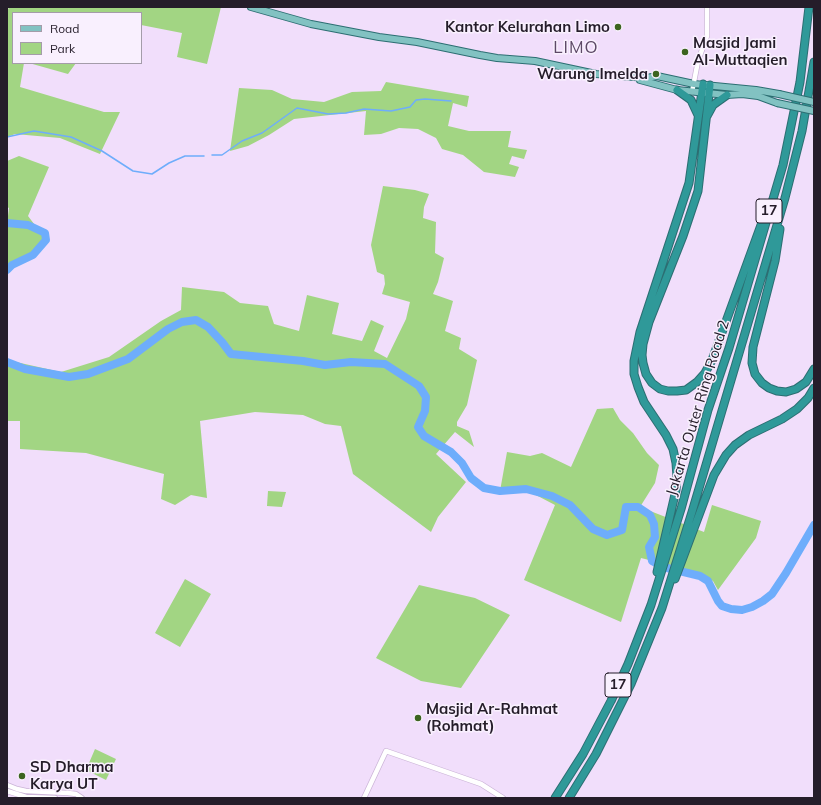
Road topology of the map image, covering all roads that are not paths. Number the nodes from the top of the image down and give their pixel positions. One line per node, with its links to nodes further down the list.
1 (251, 7): 5 (main road)
2 (707, 7): 6 (street)
3 (809, 7): 15 (highway, Jakarta Outer Ring Road 2 / 17)
4 (814, 62): 16 (highway, Jakarta Outer Ring Road 2 / 17)
5 (633, 78): 6 (main road); 8 (main road)
6 (694, 84): 7 (main road); 9 (street)
7 (707, 84): 10 (highway); 12 (main road, bridge)
8 (677, 90): 9 (main road); 14 (highway)
9 (692, 92): 10 (main road)
10 (705, 93): 11 (main road); 14 (highway)
11 (727, 95): 13 (main road, bridge); 14 (highway)
12 (814, 102)
13 (814, 111)
14 (702, 118): 15 (highway); 19 (highway)
15 (783, 165): 19 (highway, Jakarta Outer Ring Road 2 / 17)
16 (785, 198): 17 (highway); 20 (highway, Jakarta Outer Ring Road 2 / 17)
17 (814, 369)
18 (814, 388): 20 (highway)
19 (651, 605): 27 (highway, Jakarta Outer Ring Road 2 / 17)
20 (663, 608): 28 (highway, Jakarta Outer Ring Road 2 / 17)
21 (7, 785): 24 (street)
22 (7, 791): 23 (street)
23 (55, 798)
24 (79, 798)
25 (364, 798): 26 (street)
26 (503, 798)
27 (555, 798)
28 (569, 798)

